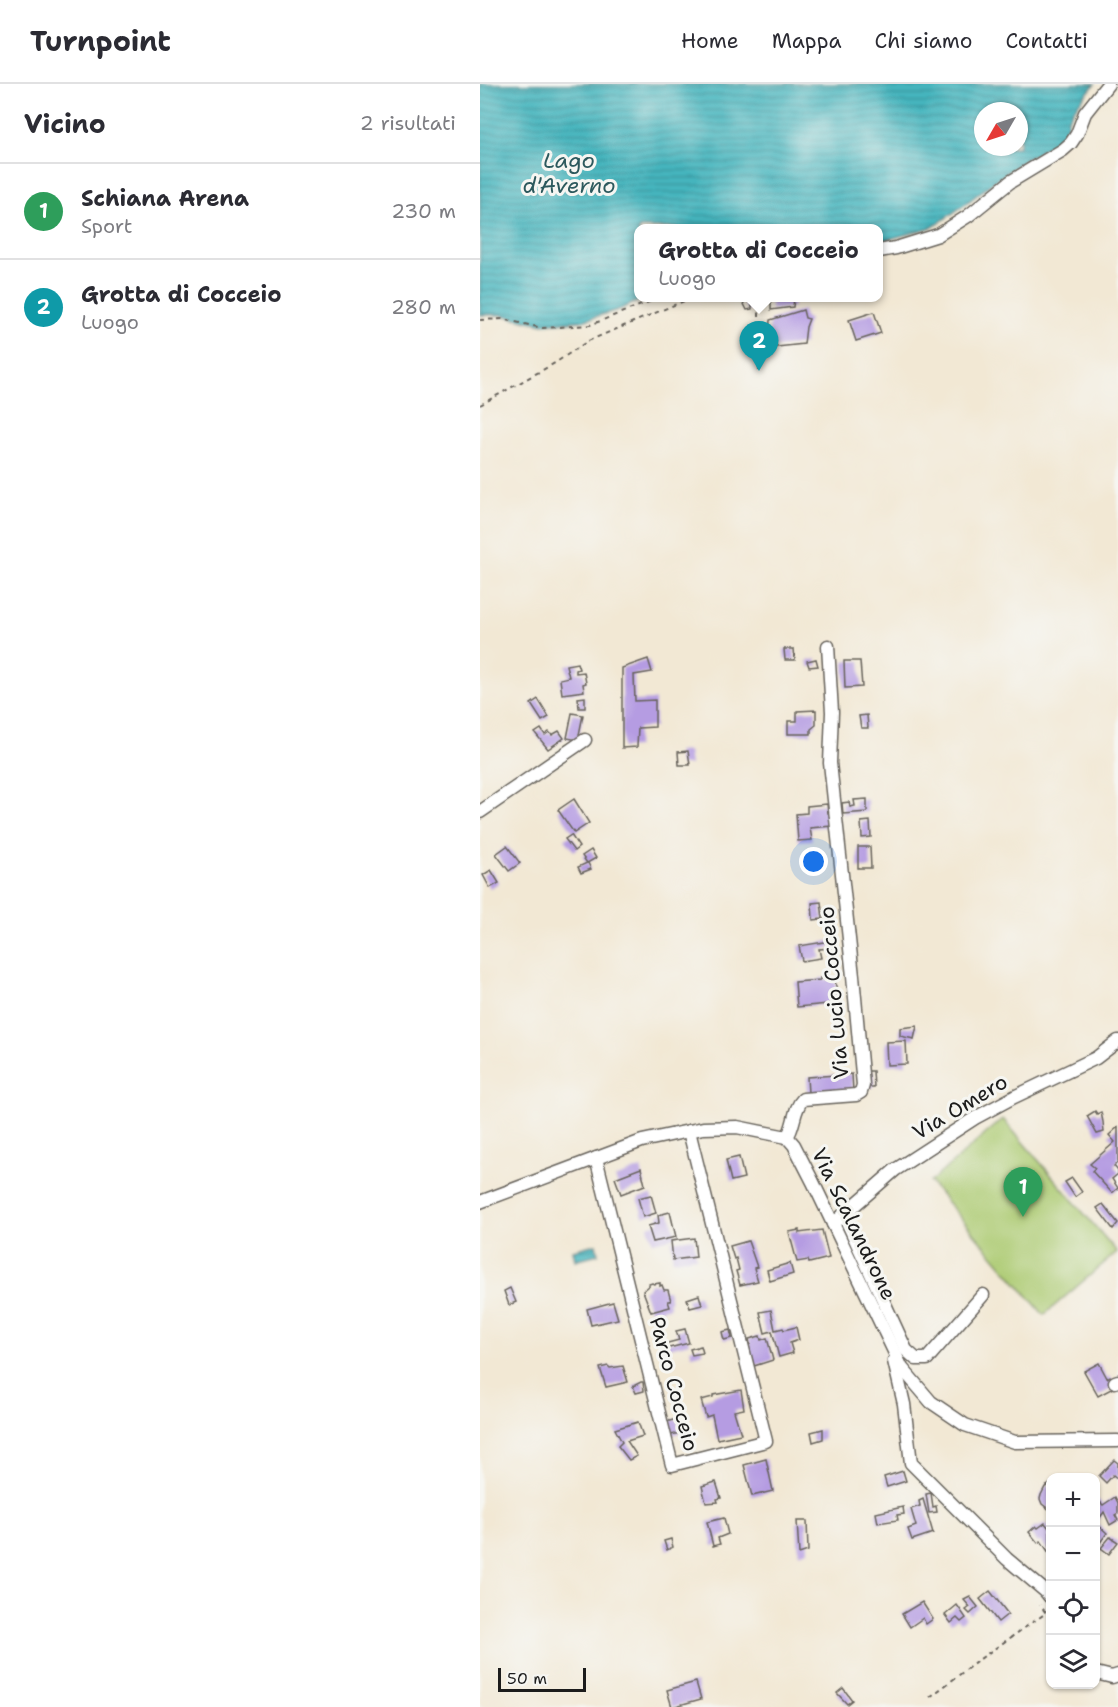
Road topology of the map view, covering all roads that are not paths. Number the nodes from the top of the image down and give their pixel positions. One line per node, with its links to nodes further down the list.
1 (1108, 84): 2 (street)
2 (883, 250)
3 (828, 646): 8 (street, Via Lucio Cocceio)
4 (585, 740): 5 (street)
5 (480, 812)
6 (1118, 1041): 11 (street, Via Omero)
7 (689, 1131): 8 (street, Via Scalandrone); 9 (street, Via Scalandrone); 9 (street, Parco Cocceio)
8 (787, 1137): 12 (street, Via Scalandrone)
9 (596, 1158): 10 (street, Via Scalandrone)
10 (480, 1202)
11 (844, 1215): 12 (street, Via Omero); 13 (street)
12 (833, 1224): 14 (street, Via Scalandrone)
13 (982, 1295)
14 (889, 1342): 15 (street, Via Scalandrone); 16 (street)
15 (1115, 1438)
16 (1046, 1593)
17 (1100, 1674): 18 (street)
18 (1118, 1675)

